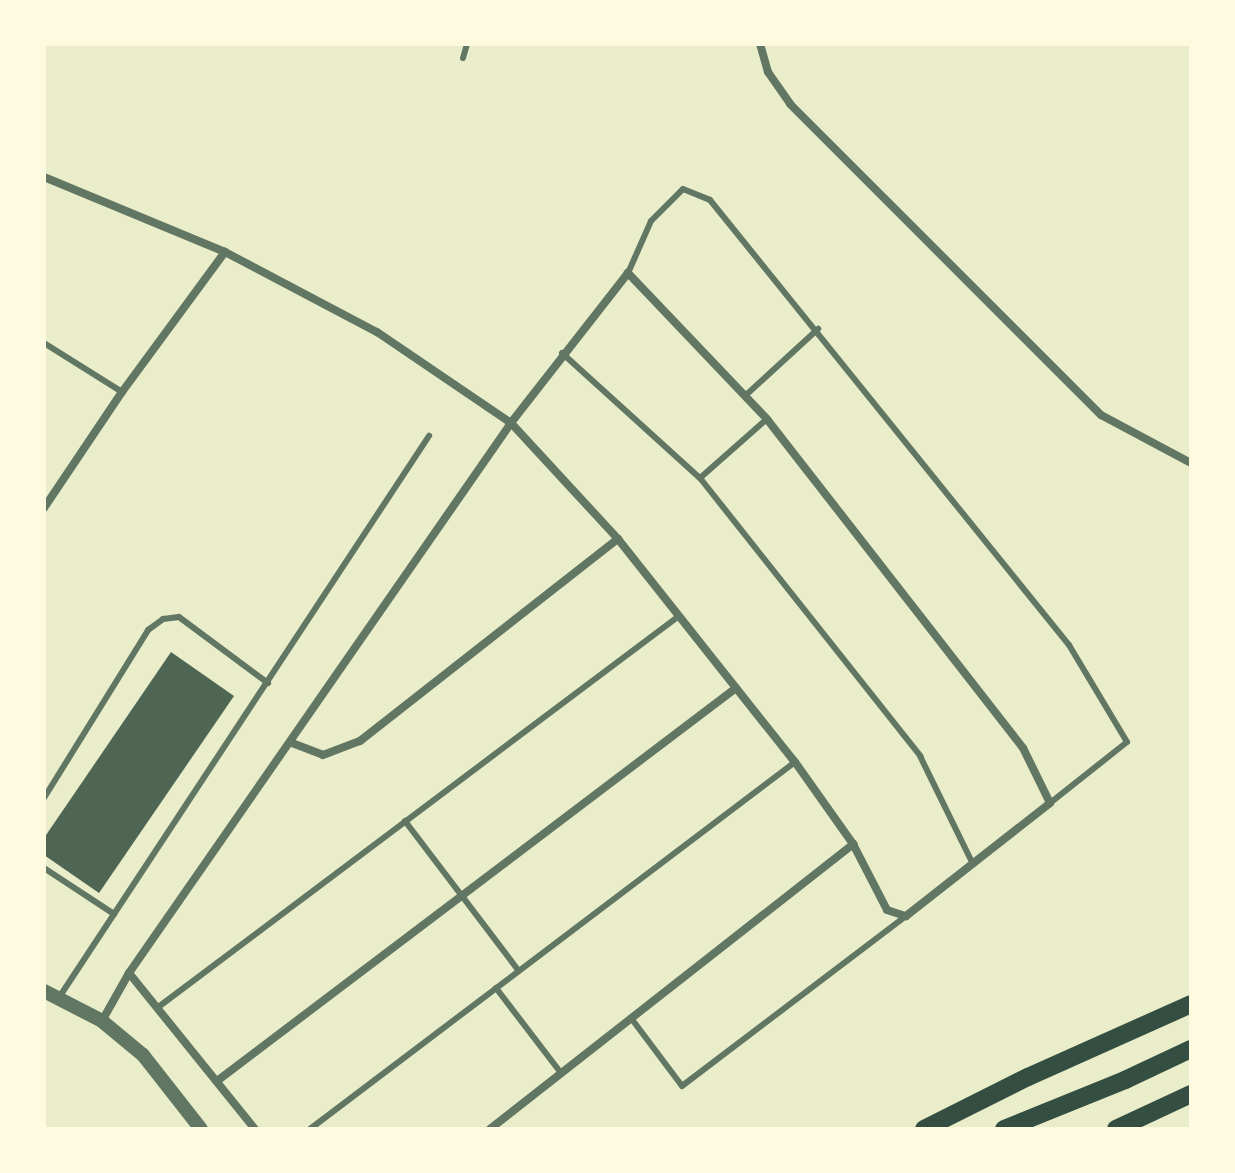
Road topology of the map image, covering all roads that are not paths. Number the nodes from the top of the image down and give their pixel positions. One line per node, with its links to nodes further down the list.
1 (467, 44): 3 (lane)
2 (760, 44): 15 (street)
3 (463, 58)
4 (44, 177): 5 (street)
5 (225, 252): 10 (street); 13 (street)
6 (628, 273): 7 (lane); 9 (street); 11 (street)
7 (818, 329): 11 (lane); 27 (lane)
8 (44, 343): 10 (lane)
9 (562, 353): 13 (street); 16 (lane)
10 (122, 392): 18 (street)
11 (746, 395): 12 (street)
12 (767, 419): 16 (lane); 27 (street)
13 (511, 423): 20 (street); 24 (street)
14 (429, 436): 22 (lane)
15 (1191, 463)
16 (700, 478): 30 (lane)
17 (44, 487): 18 (street)
18 (54, 493): 19 (street)
19 (44, 508)
20 (618, 539): 21 (street); 24 (street)
21 (679, 616): 23 (street); 28 (lane)
22 (268, 683): 26 (lane); 33 (lane)
23 (736, 688): 25 (street); 32 (street)
24 (292, 743): 36 (street)
25 (795, 762): 29 (street); 35 (lane)
26 (44, 798)
27 (1050, 803): 30 (street)
28 (405, 821): 32 (lane); 41 (lane)
29 (853, 844): 34 (street); 42 (street)
30 (973, 864): 34 (street)
31 (44, 868): 33 (lane)
32 (462, 895): 35 (lane); 46 (street)
33 (114, 914): 39 (lane)
34 (906, 916): 42 (lane)
35 (519, 971): 37 (lane)
36 (129, 973): 41 (street); 43 (street)
37 (496, 988): 45 (lane); 50 (lane)
38 (44, 991): 39 (street)
39 (60, 996): 43 (street)
40 (1191, 1004): 52 (main road)
41 (157, 1008): 46 (street)
42 (631, 1018): 45 (street)
43 (102, 1021): 48 (street)
44 (1191, 1049): 53 (main road)
45 (561, 1073): 51 (street)
46 (217, 1081): 49 (street)
47 (1191, 1094): 54 (main road)
48 (201, 1129)
49 (255, 1129)
50 (310, 1129)
51 (490, 1129)
52 (924, 1129)
53 (1004, 1129)
54 (1116, 1129)

